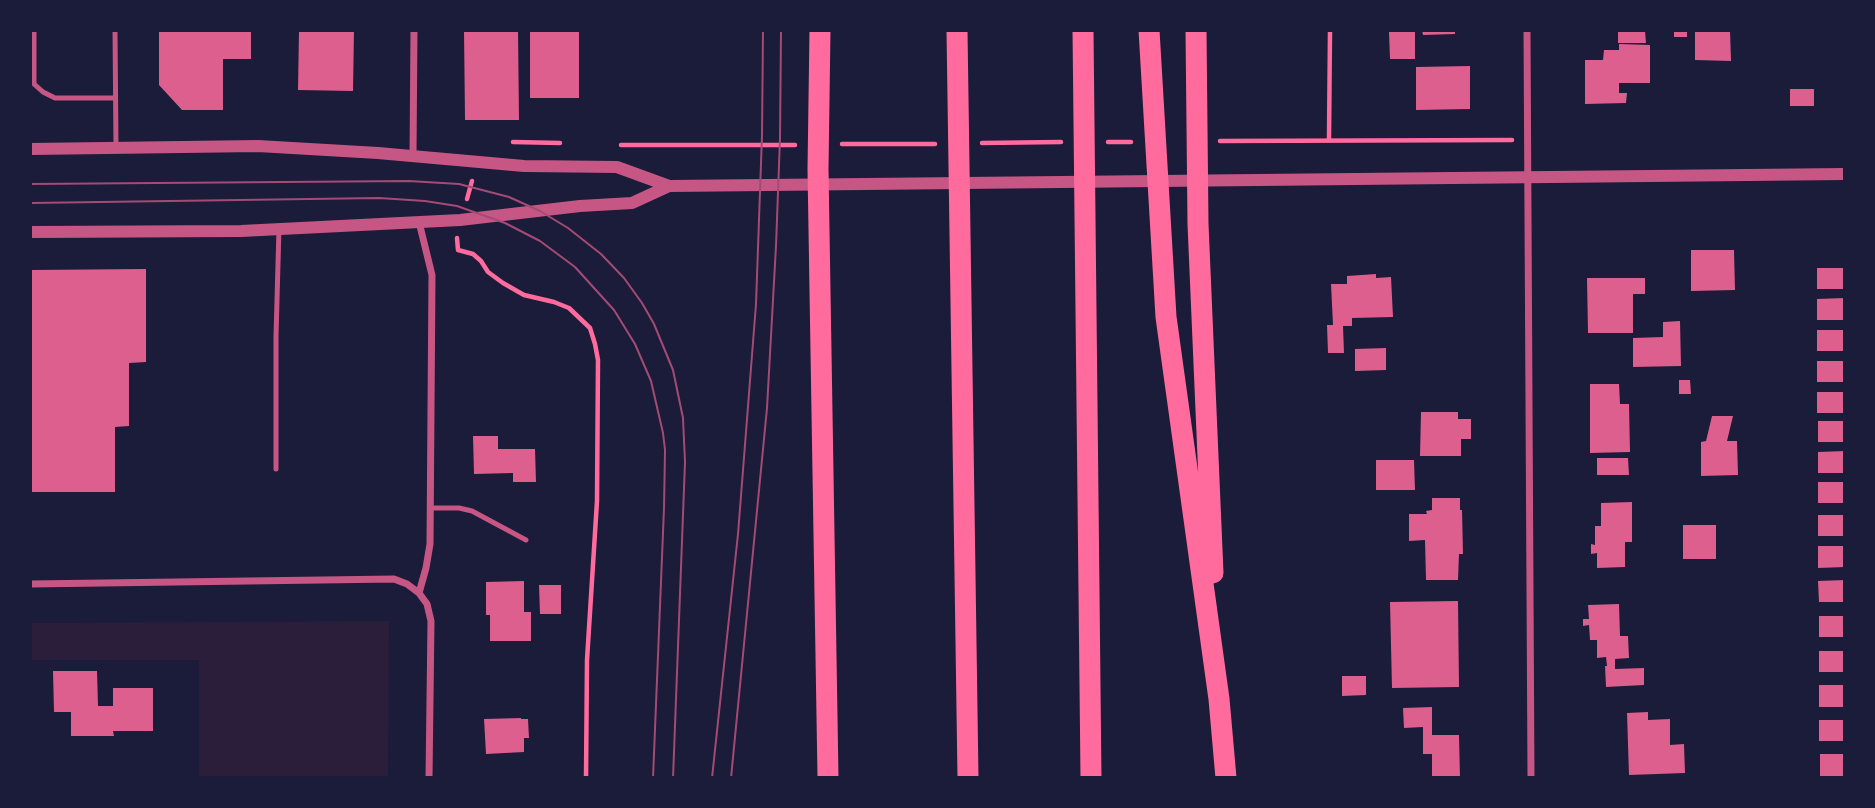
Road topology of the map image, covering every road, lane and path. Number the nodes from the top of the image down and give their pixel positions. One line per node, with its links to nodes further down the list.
1 (34, 30): 11 (lane)
2 (115, 30): 11 (lane)
3 (414, 30): 17 (street)
4 (820, 30): 33 (highway)
5 (957, 30): 34 (highway)
6 (1083, 30): 35 (highway)
7 (1149, 30): 30 (highway)
8 (1196, 30): 30 (highway)
9 (1330, 30): 12 (path)
10 (1527, 30): 19 (street)
11 (115, 98): 15 (lane)
12 (1329, 139): 13 (path); 14 (path)
13 (1500, 139)
14 (1261, 140)
15 (116, 148): 16 (street); 17 (street)
16 (30, 149)
17 (413, 155): 20 (street)
18 (1845, 174): 19 (street)
19 (1527, 177): 20 (street); 37 (street)
20 (669, 186): 21 (street)
21 (419, 222): 22 (street); 26 (street)
22 (279, 228): 23 (street); 25 (lane)
23 (30, 232)
24 (457, 250): 32 (path)
25 (276, 469)
26 (430, 508): 27 (lane); 29 (street)
27 (526, 540)
28 (30, 584): 29 (street)
29 (419, 593): 31 (street)
30 (1219, 699): 36 (highway)
31 (429, 778)
32 (586, 778)
33 (828, 778)
34 (968, 778)
35 (1091, 778)
36 (1226, 778)
37 (1531, 778)

